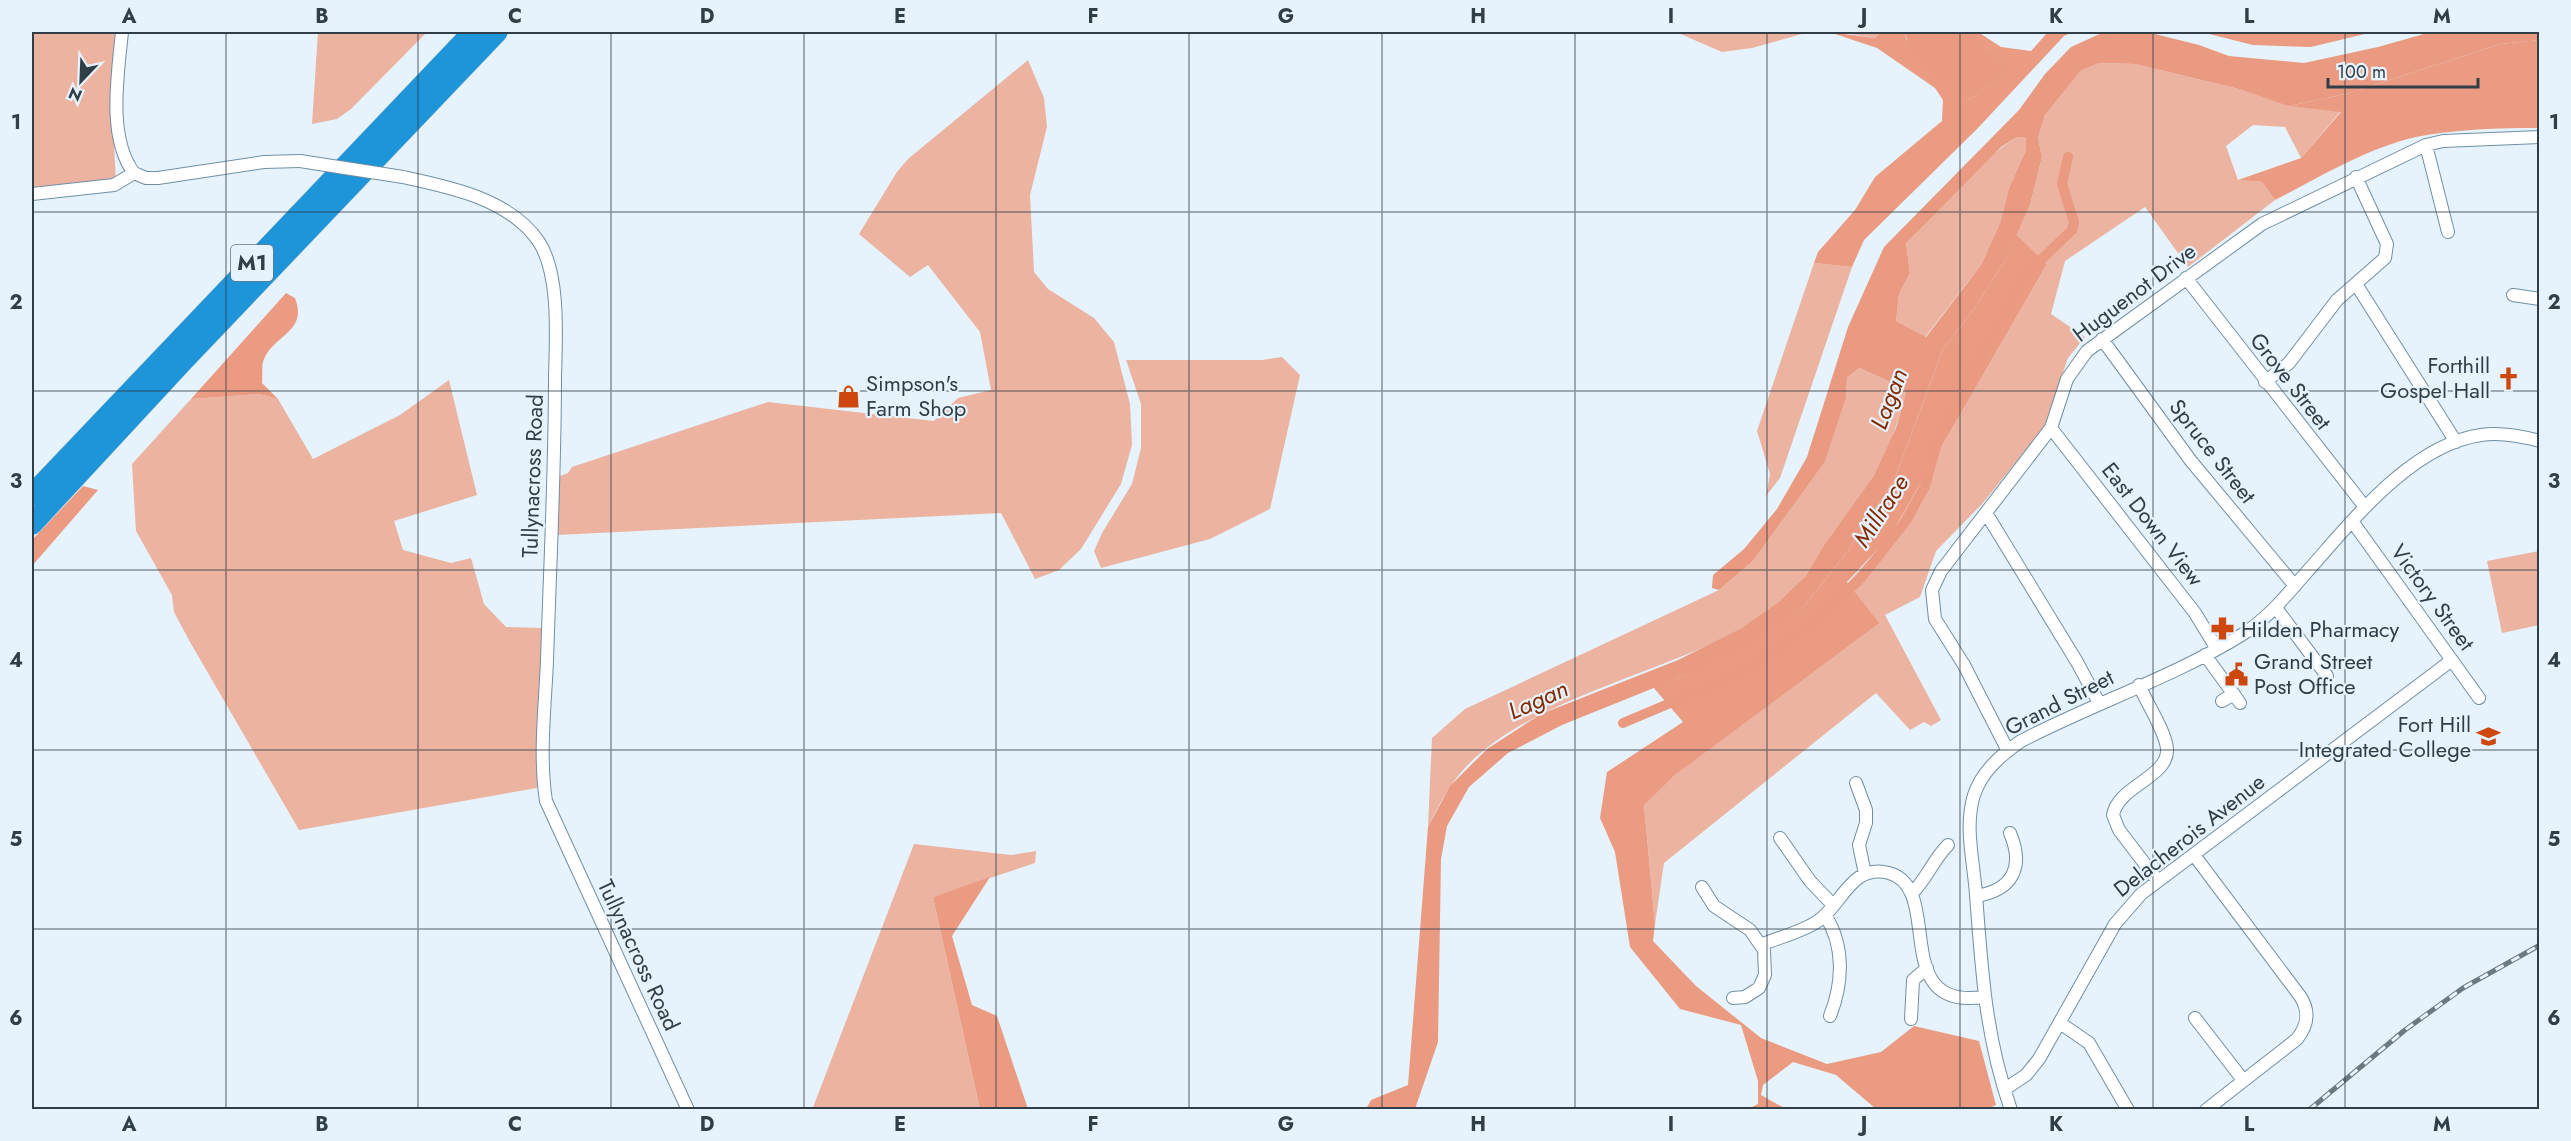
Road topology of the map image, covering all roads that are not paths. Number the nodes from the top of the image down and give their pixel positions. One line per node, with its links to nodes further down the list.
1 (122, 32): 6 (street)
2 (473, 32): 19 (highway, M1)
3 (497, 32): 23 (highway, M1)
4 (2540, 137): 5 (street, Huguenot Drive)
5 (2426, 146): 7 (street, Huguenot Drive); 9 (street)
6 (134, 173): 8 (street); 56 (street, Tullynacross Road, bridge)
7 (2356, 177): 10 (street, Huguenot Drive); 11 (street)
8 (32, 194)
9 (2448, 232)
10 (2186, 278): 14 (street, Huguenot Drive); 15 (street, Grove Street)
11 (2356, 284): 15 (street); 18 (street)
12 (2513, 296): 13 (street)
13 (2540, 299)
14 (2102, 339): 16 (street, Huguenot Drive); 24 (street, Spruce Street)
15 (2265, 382): 20 (street, Grove Street)
16 (2052, 428): 21 (street, Huguenot Drive); 26 (street, East Down View)
17 (2540, 441): 18 (street, Grand Street)
18 (2456, 442): 20 (street, Grand Street)
19 (32, 495)
20 (2365, 507): 22 (street, Grand Street)
21 (1986, 513): 33 (street); 34 (street, Huguenot Drive)
22 (2352, 521): 24 (street, Grand Street); 28 (street, Victory Street)
23 (32, 524)
24 (2295, 586): 25 (street, Grand Street)
25 (2276, 608): 26 (street, Grand Street); 29 (street)
26 (2217, 649): 27 (street, Grand Street)
27 (2205, 654): 30 (street, Grand Street); 32 (street)
28 (2452, 660): 31 (street, Victory Street); 39 (street, Delacherois Avenue)
29 (2327, 676)
30 (2139, 685): 33 (street, Grand Street); 41 (street)
31 (2479, 698)
32 (2222, 700)
33 (2099, 703): 34 (street, Grand Street)
34 (2008, 751): 44 (street, Grand Street)
35 (1856, 783): 40 (street)
36 (2010, 833): 44 (street)
37 (1780, 838): 45 (street)
38 (1948, 845): 43 (street)
39 (2194, 855): 41 (street, Delacherois Avenue); 54 (street)
40 (1865, 874): 43 (street); 45 (street)
41 (2158, 881): 53 (street, Delacherois Avenue)
42 (1702, 887): 46 (street)
43 (1911, 893): 47 (street)
44 (1976, 896): 48 (street, Grand Street)
45 (1829, 910): 46 (street); 50 (street)
46 (1763, 944): 49 (street)
47 (1927, 968): 48 (street); 52 (street)
48 (1983, 997): 55 (street, Grand Street)
49 (1732, 998)
50 (1830, 1016)
51 (2195, 1018): 54 (street)
52 (1911, 1019)
53 (2060, 1023): 55 (street, Delacherois Avenue); 58 (street)
54 (2243, 1080): 59 (street)
55 (2005, 1089): 57 (street, Grand Street)
56 (688, 1110)
57 (2011, 1110)
58 (2128, 1110)
59 (2206, 1110)

